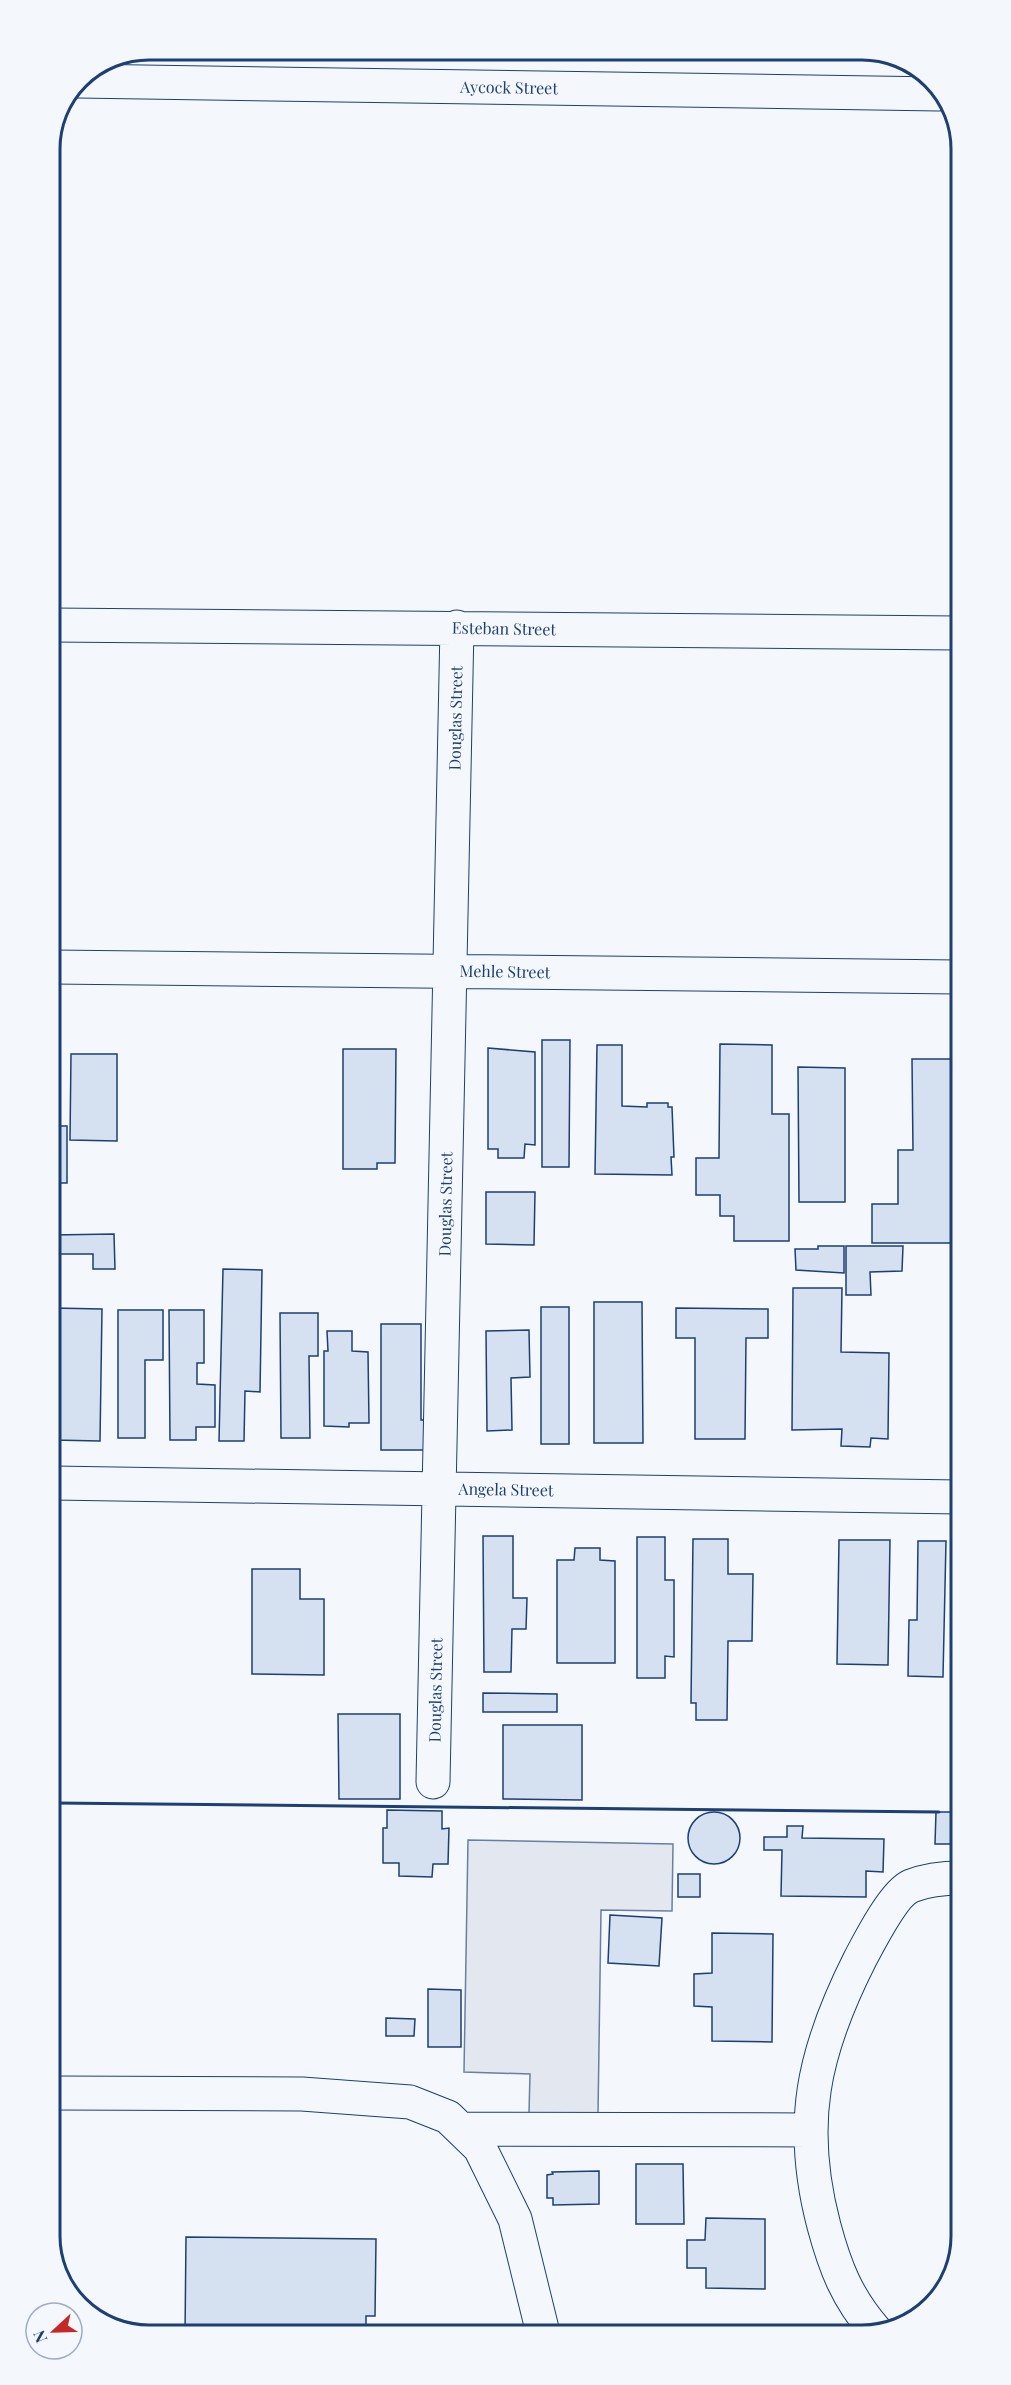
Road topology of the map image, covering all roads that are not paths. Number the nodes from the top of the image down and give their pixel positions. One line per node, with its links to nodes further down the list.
1 (92, 81): 2 (street, Aycock Street)
2 (932, 94)
3 (60, 625): 4 (street, Esteban Street)
4 (457, 627): 5 (street, Esteban Street); 7 (street, Douglas Street)
5 (951, 633)
6 (60, 967): 7 (street, Mehle Street)
7 (450, 970): 8 (street, Mehle Street); 10 (street, Douglas Street)
8 (951, 977)
9 (60, 1484): 10 (street, Angela Street)
10 (439, 1487): 11 (street, Angela Street); 12 (street, Douglas Street)
11 (951, 1497)
12 (433, 1782)
13 (951, 1879): 16 (street)
14 (60, 2093): 15 (street)
15 (461, 2130): 16 (street); 18 (street)
16 (810, 2130): 17 (street)
17 (870, 2324)
18 (541, 2325)

